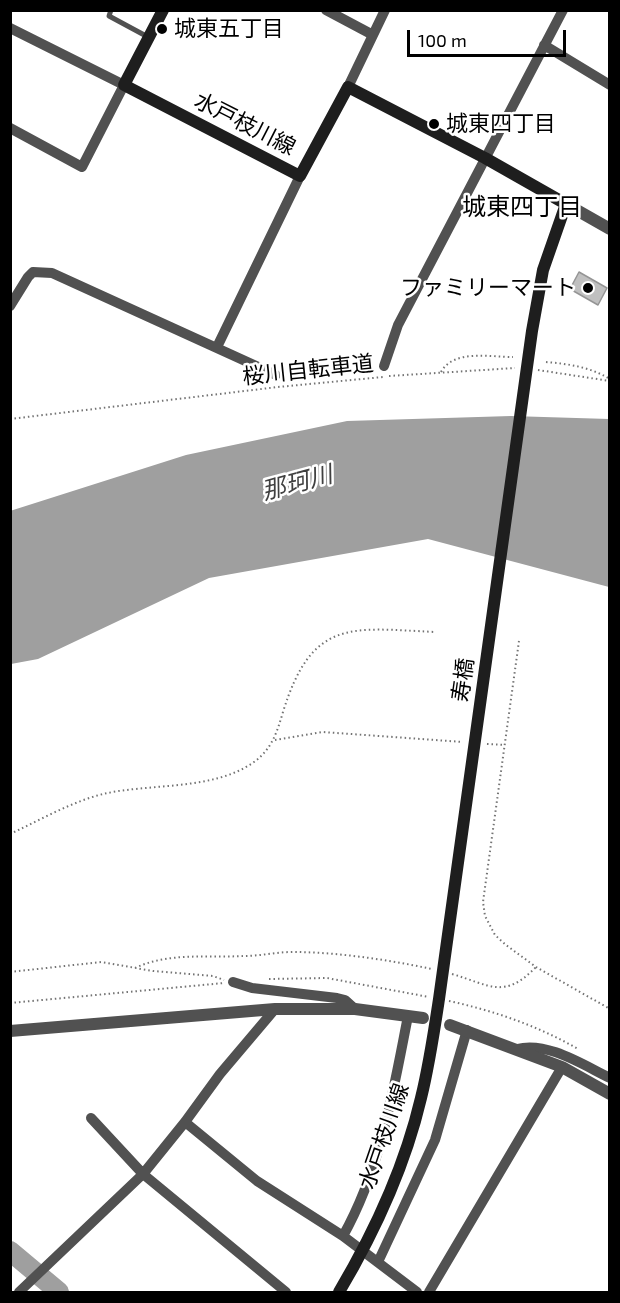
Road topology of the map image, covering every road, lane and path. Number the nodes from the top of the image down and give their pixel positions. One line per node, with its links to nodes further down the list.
1 (111, 10): 8 (lane)
2 (163, 10): 8 (main road)
3 (326, 10): 7 (street)
4 (385, 10): 7 (street)
5 (563, 10): 9 (street)
6 (10, 27): 11 (street)
7 (373, 34): 12 (street)
8 (149, 37): 11 (main road)
9 (544, 45): 10 (street); 14 (street)
10 (609, 85)
11 (124, 86): 13 (street); 15 (main road, 水戸枝川線)
12 (348, 87): 14 (main road); 15 (main road, 水戸枝川線)
13 (10, 128)
14 (485, 158): 16 (main road); 22 (street)
15 (300, 176): 19 (street)
16 (566, 204): 17 (street); 25 (main road)
17 (609, 229)
18 (10, 306): 19 (street)
19 (217, 347): 24 (street)
20 (513, 357): 23 (path)
21 (546, 362): 26 (path)
22 (384, 366)
23 (441, 372): 25 (path, 桜川自転車道); 27 (path, 桜川自転車道)
24 (276, 375)
25 (526, 375): 26 (path, 桜川自転車道); 39 (main road, 寿橋)
26 (609, 380)
27 (10, 419)
28 (435, 632): 30 (path)
29 (519, 641): 33 (path)
30 (274, 740): 31 (path); 34 (path)
31 (463, 742)
32 (484, 744): 33 (path)
33 (505, 745): 35 (path)
34 (10, 834)
35 (536, 967): 39 (path); 43 (path)
36 (135, 968): 37 (path); 38 (path); 40 (path)
37 (439, 970)
38 (10, 972)
39 (444, 978): 57 (main road, 水戸枝川線)
40 (233, 982): 42 (street)
41 (274, 1009): 42 (street); 48 (street); 54 (street)
42 (355, 1009): 44 (street)
43 (609, 1009)
44 (408, 1016): 45 (street); 56 (street)
45 (423, 1018)
46 (450, 1025): 47 (street)
47 (467, 1030): 49 (street); 58 (street)
48 (10, 1031)
49 (517, 1049): 50 (street); 51 (street)
50 (562, 1067): 52 (street); 63 (street)
51 (609, 1078)
52 (609, 1094)
53 (91, 1118): 55 (street)
54 (185, 1122): 55 (street); 56 (street)
55 (143, 1174): 59 (street); 60 (street)
56 (343, 1236): 57 (street)
57 (363, 1251): 58 (street); 61 (main road, 水戸枝川線)
58 (378, 1262): 62 (street)
59 (19, 1293)
60 (286, 1293)
61 (339, 1293)
62 (417, 1293)
63 (429, 1293)

